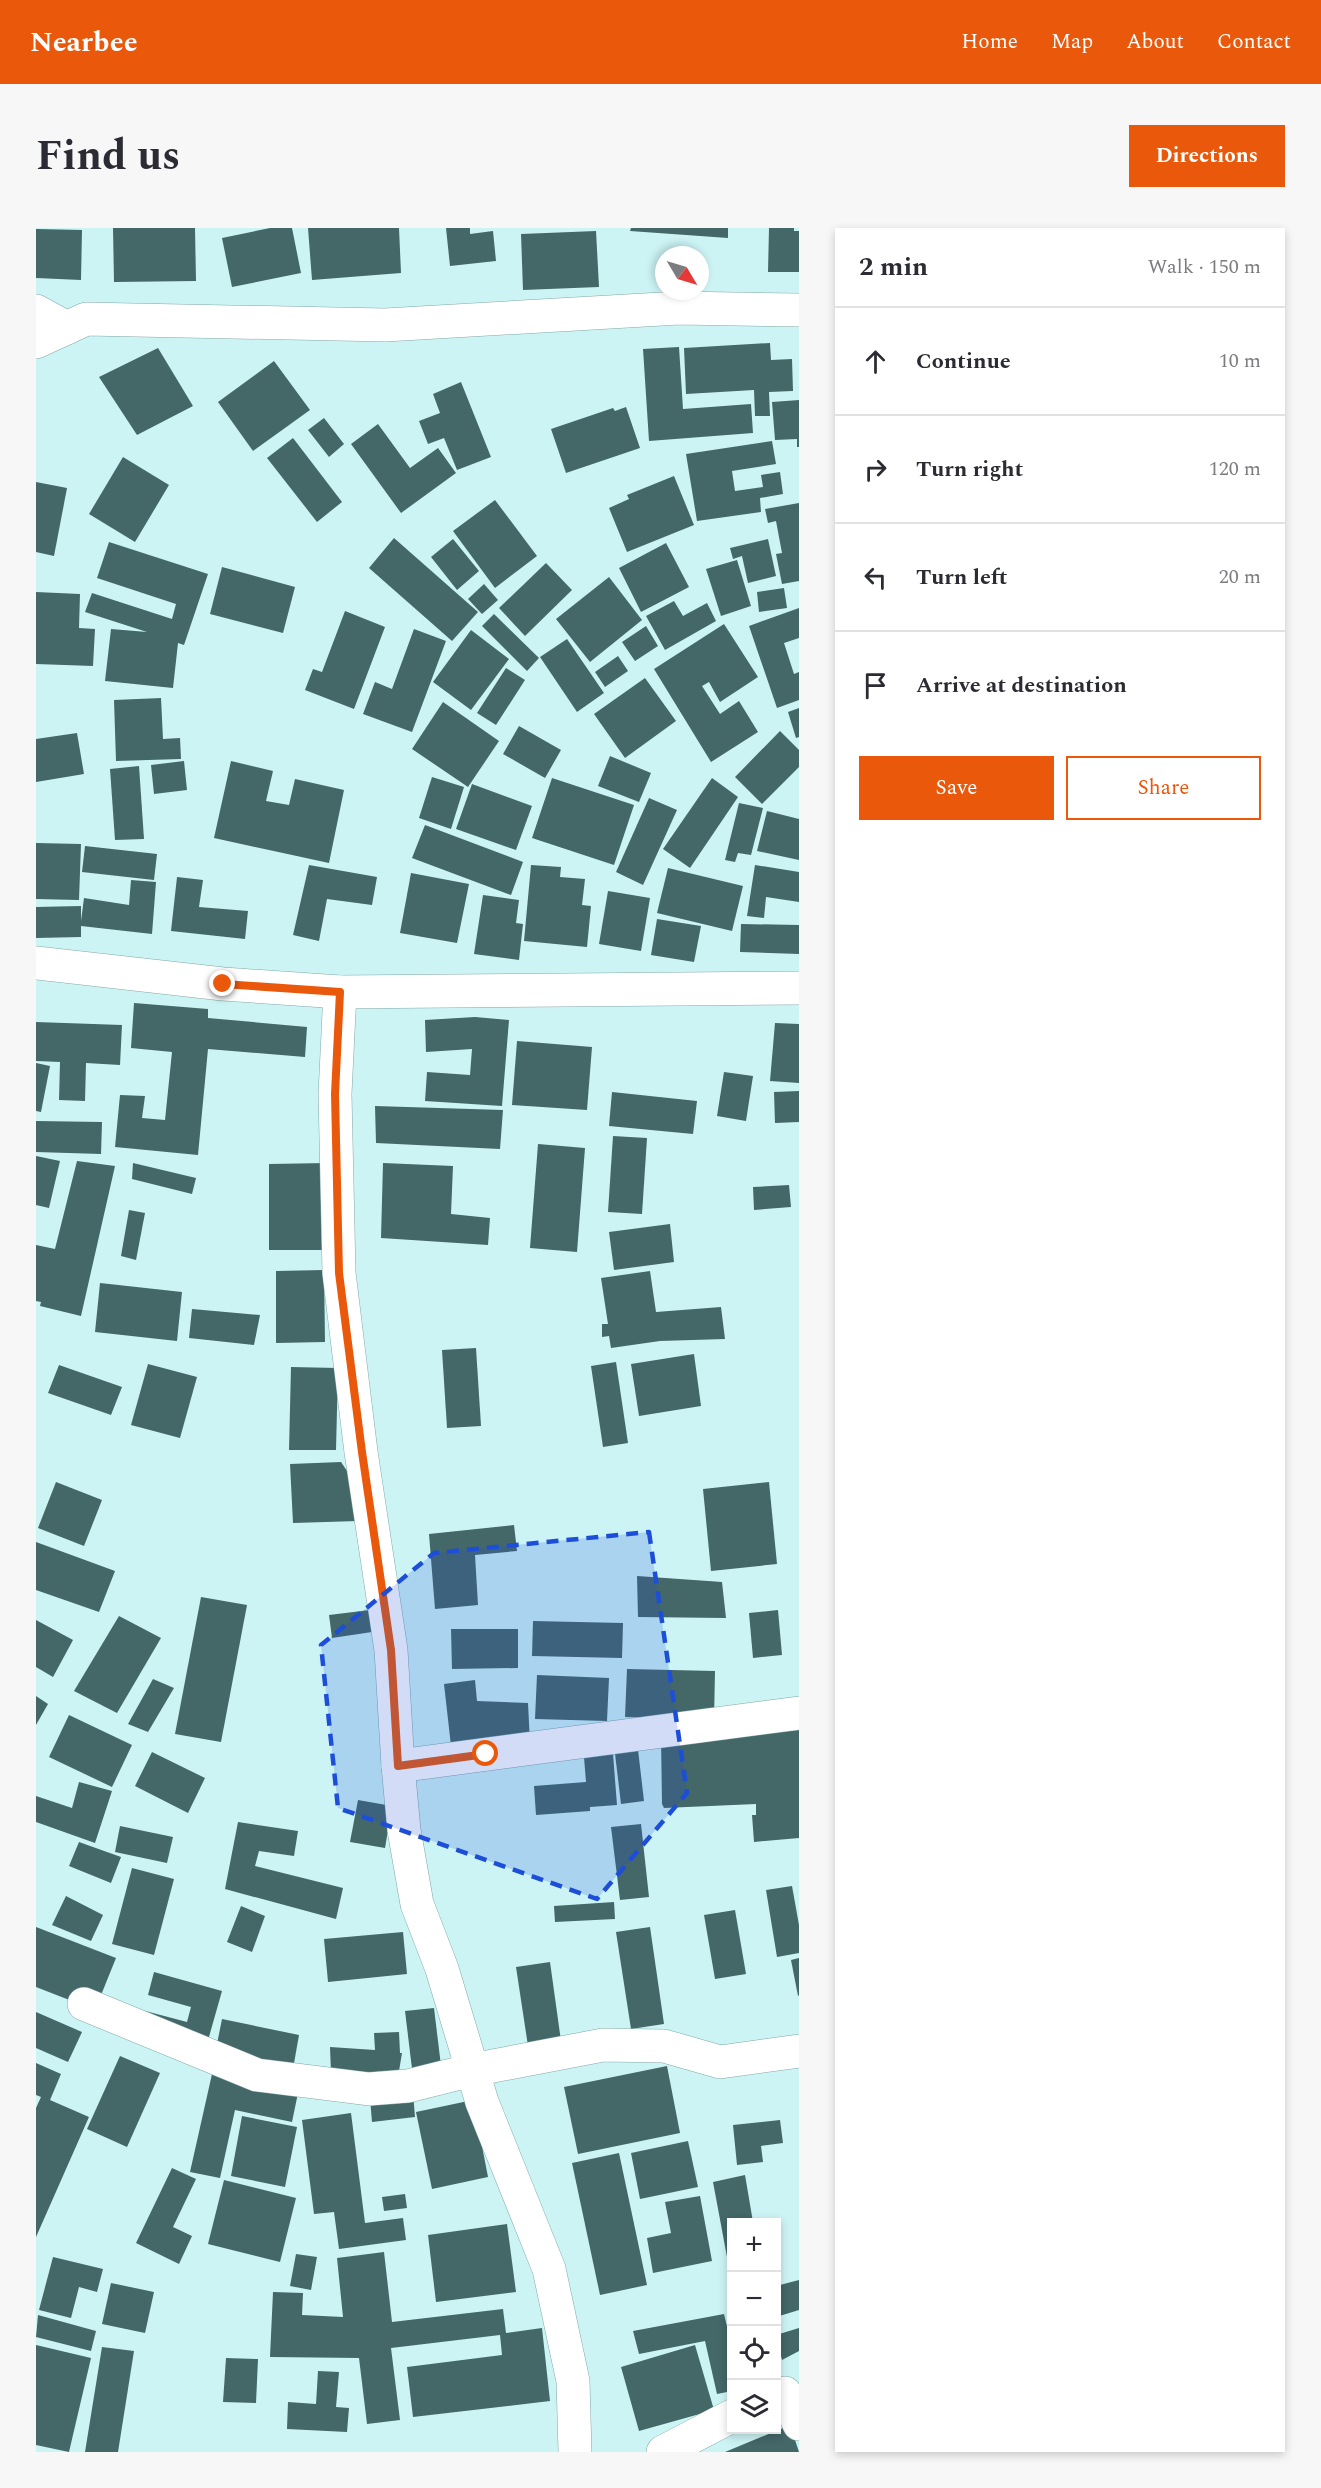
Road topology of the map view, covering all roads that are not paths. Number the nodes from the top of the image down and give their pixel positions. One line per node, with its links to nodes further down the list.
1 (799, 310): 3 (street)
2 (36, 311): 3 (street)
3 (67, 327): 4 (street)
4 (36, 342)
5 (36, 963): 7 (street)
6 (799, 988): 7 (street)
7 (340, 992): 9 (street)
8 (799, 1713): 9 (street)
9 (398, 1766): 12 (street)
10 (84, 2004): 12 (street)
11 (799, 2051): 12 (street)
12 (472, 2070): 16 (street)
13 (787, 2392): 15 (street)
14 (727, 2419): 17 (street)
15 (799, 2424)
16 (575, 2452)
17 (663, 2452)

